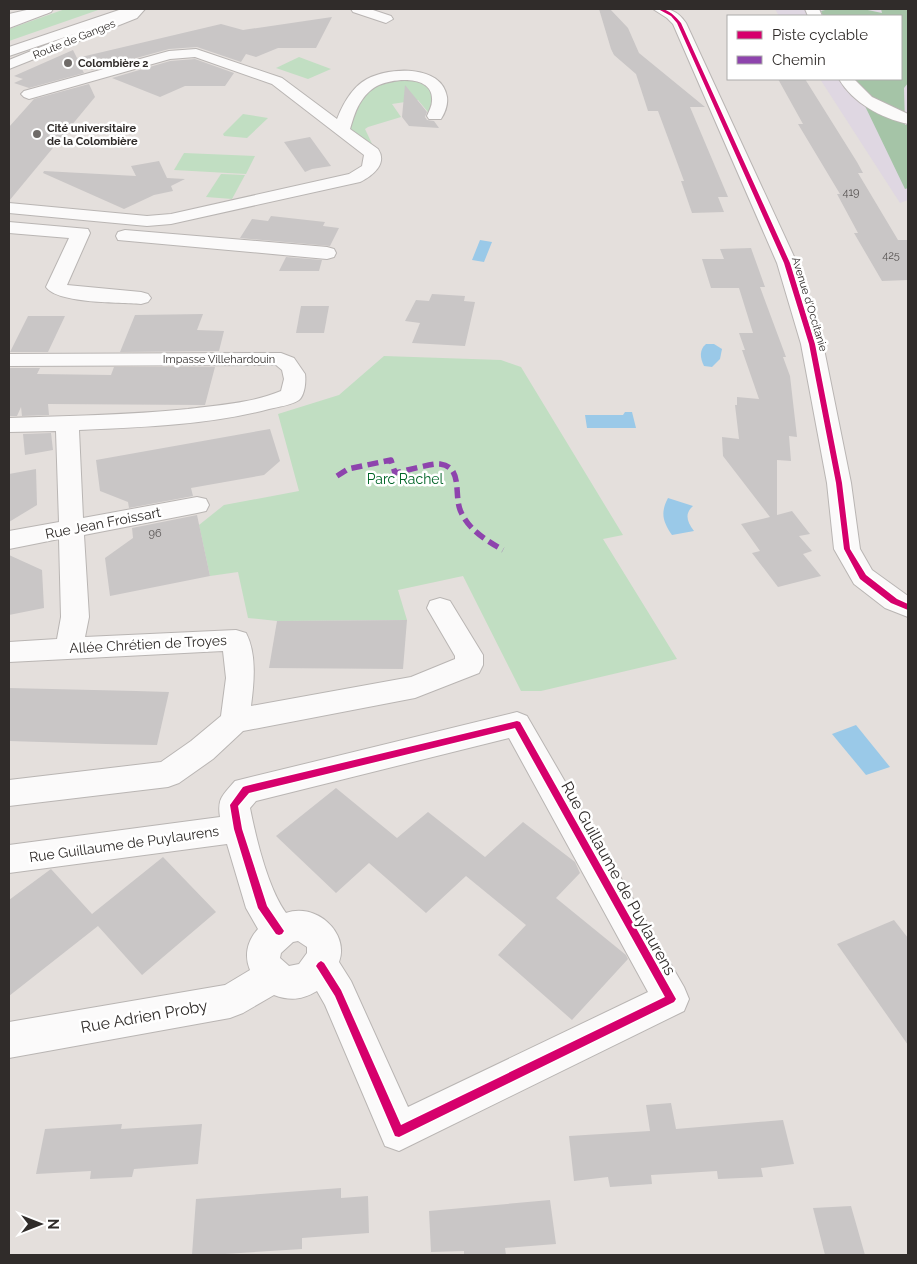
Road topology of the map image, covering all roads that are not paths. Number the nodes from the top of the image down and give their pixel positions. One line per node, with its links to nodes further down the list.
1 (45, 9): 6 (street); 8 (street)
2 (111, 9): 9 (street)
3 (136, 9): 10 (street, Route de Ganges); 11 (street, Route de Ganges)
4 (358, 9): 7 (street)
5 (660, 9): 28 (street, Avenue d'Occitanie)
6 (9, 18)
7 (386, 18)
8 (9, 24)
9 (9, 44)
10 (9, 52)
11 (9, 65)
12 (847, 80): 15 (street)
13 (29, 94): 16 (street)
14 (435, 116): 16 (street)
15 (908, 119)
16 (342, 130): 17 (street)
17 (9, 208)
18 (9, 228): 19 (street)
19 (81, 233): 20 (street); 21 (street)
20 (327, 253)
21 (140, 298)
22 (9, 360): 23 (street, Impasse Villehardouin)
23 (68, 424): 24 (street, Impasse Villehardouin); 26 (street)
24 (9, 425)
25 (197, 505): 26 (street, Rue Jean Froissart)
26 (73, 529): 27 (street, Rue Jean Froissart); 30 (street)
27 (9, 540)
28 (908, 607)
29 (440, 608): 32 (street)
30 (69, 649): 31 (street, Allée Chrétien de Troyes); 32 (street, Allée Chrétien de Troyes)
31 (9, 652)
32 (235, 721): 33 (street)
33 (9, 793)
34 (238, 829): 35 (street, Rue Guillaume de Puylaurens); 36 (street, Rue Guillaume de Puylaurens); 37 (street, Rue Guillaume de Puylaurens)
35 (9, 859)
36 (279, 931): 37 (street); 38 (street)
37 (321, 966): 38 (street)
38 (273, 976): 39 (street, Rue Adrien Proby)
39 (9, 1040)

